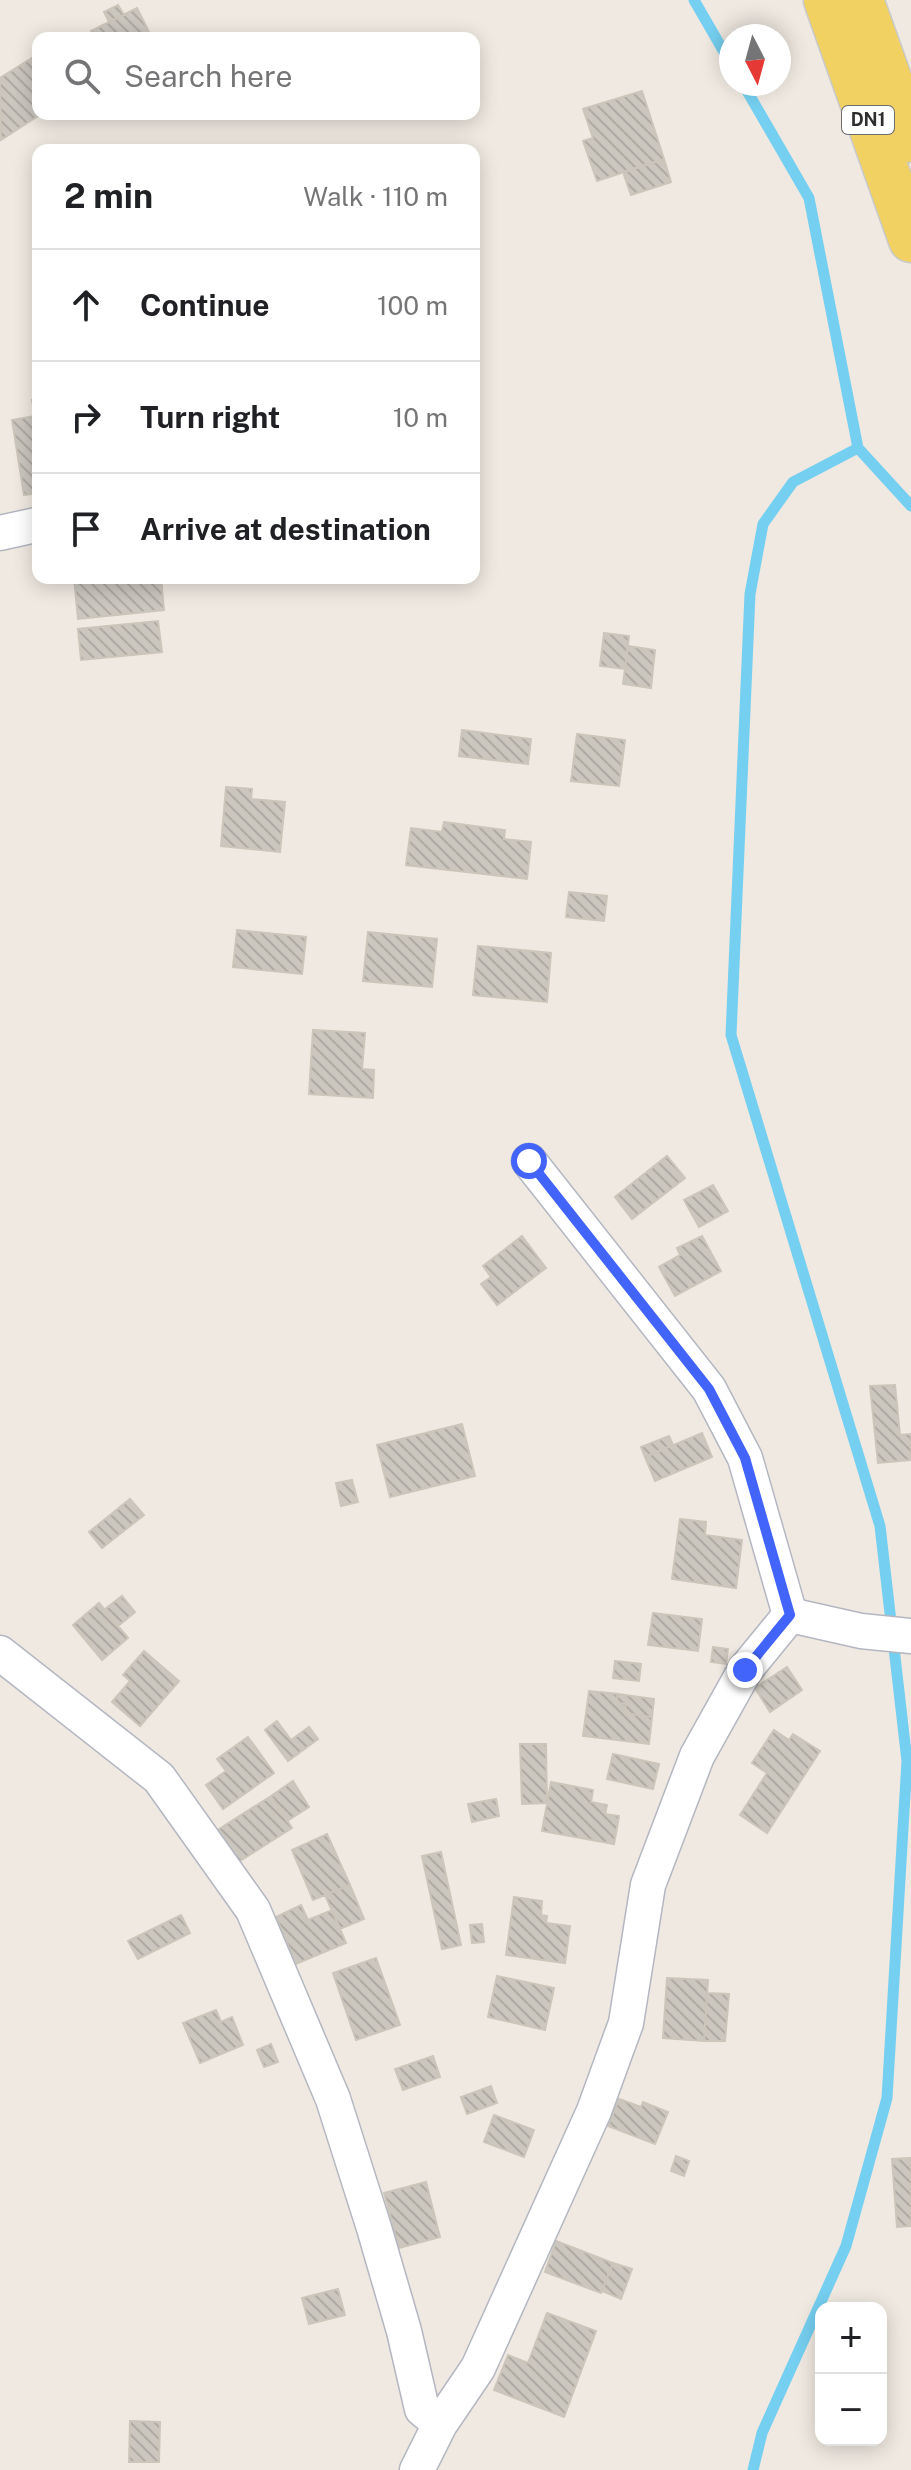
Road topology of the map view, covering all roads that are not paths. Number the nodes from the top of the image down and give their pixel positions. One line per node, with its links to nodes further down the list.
1 (826, 0): 4 (main road, DN1)
2 (861, 0): 3 (main road, DN1)
3 (911, 140)
4 (911, 240)
5 (32, 526): 6 (street)
6 (0, 533)
7 (529, 1161): 8 (street)
8 (790, 1615): 9 (street); 11 (street)
9 (911, 1636)
10 (0, 1653): 11 (street)
11 (440, 2424): 12 (street)
12 (417, 2470)

